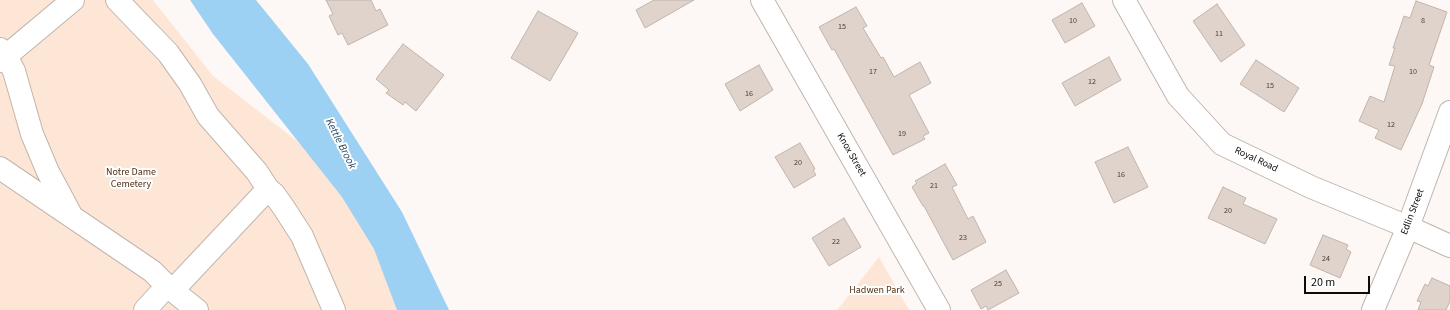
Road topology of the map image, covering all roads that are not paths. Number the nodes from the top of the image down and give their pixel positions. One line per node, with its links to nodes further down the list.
1 (73, 0): 5 (street)
2 (117, 0): 8 (street)
3 (762, 0): 16 (street, Knox Street)
4 (1124, 0): 10 (street, Royal Road)
5 (2, 55): 9 (street)
6 (1450, 112): 10 (street, Edlin Street)
7 (0, 168): 9 (street)
8 (268, 189): 12 (street); 15 (street)
9 (72, 216): 12 (street)
10 (1408, 227): 11 (street, Royal Road); 17 (street, Edlin Street)
11 (1450, 246)
12 (170, 288): 13 (street); 14 (street)
13 (145, 310)
14 (197, 310)
15 (334, 310)
16 (939, 310)
17 (1374, 310)

